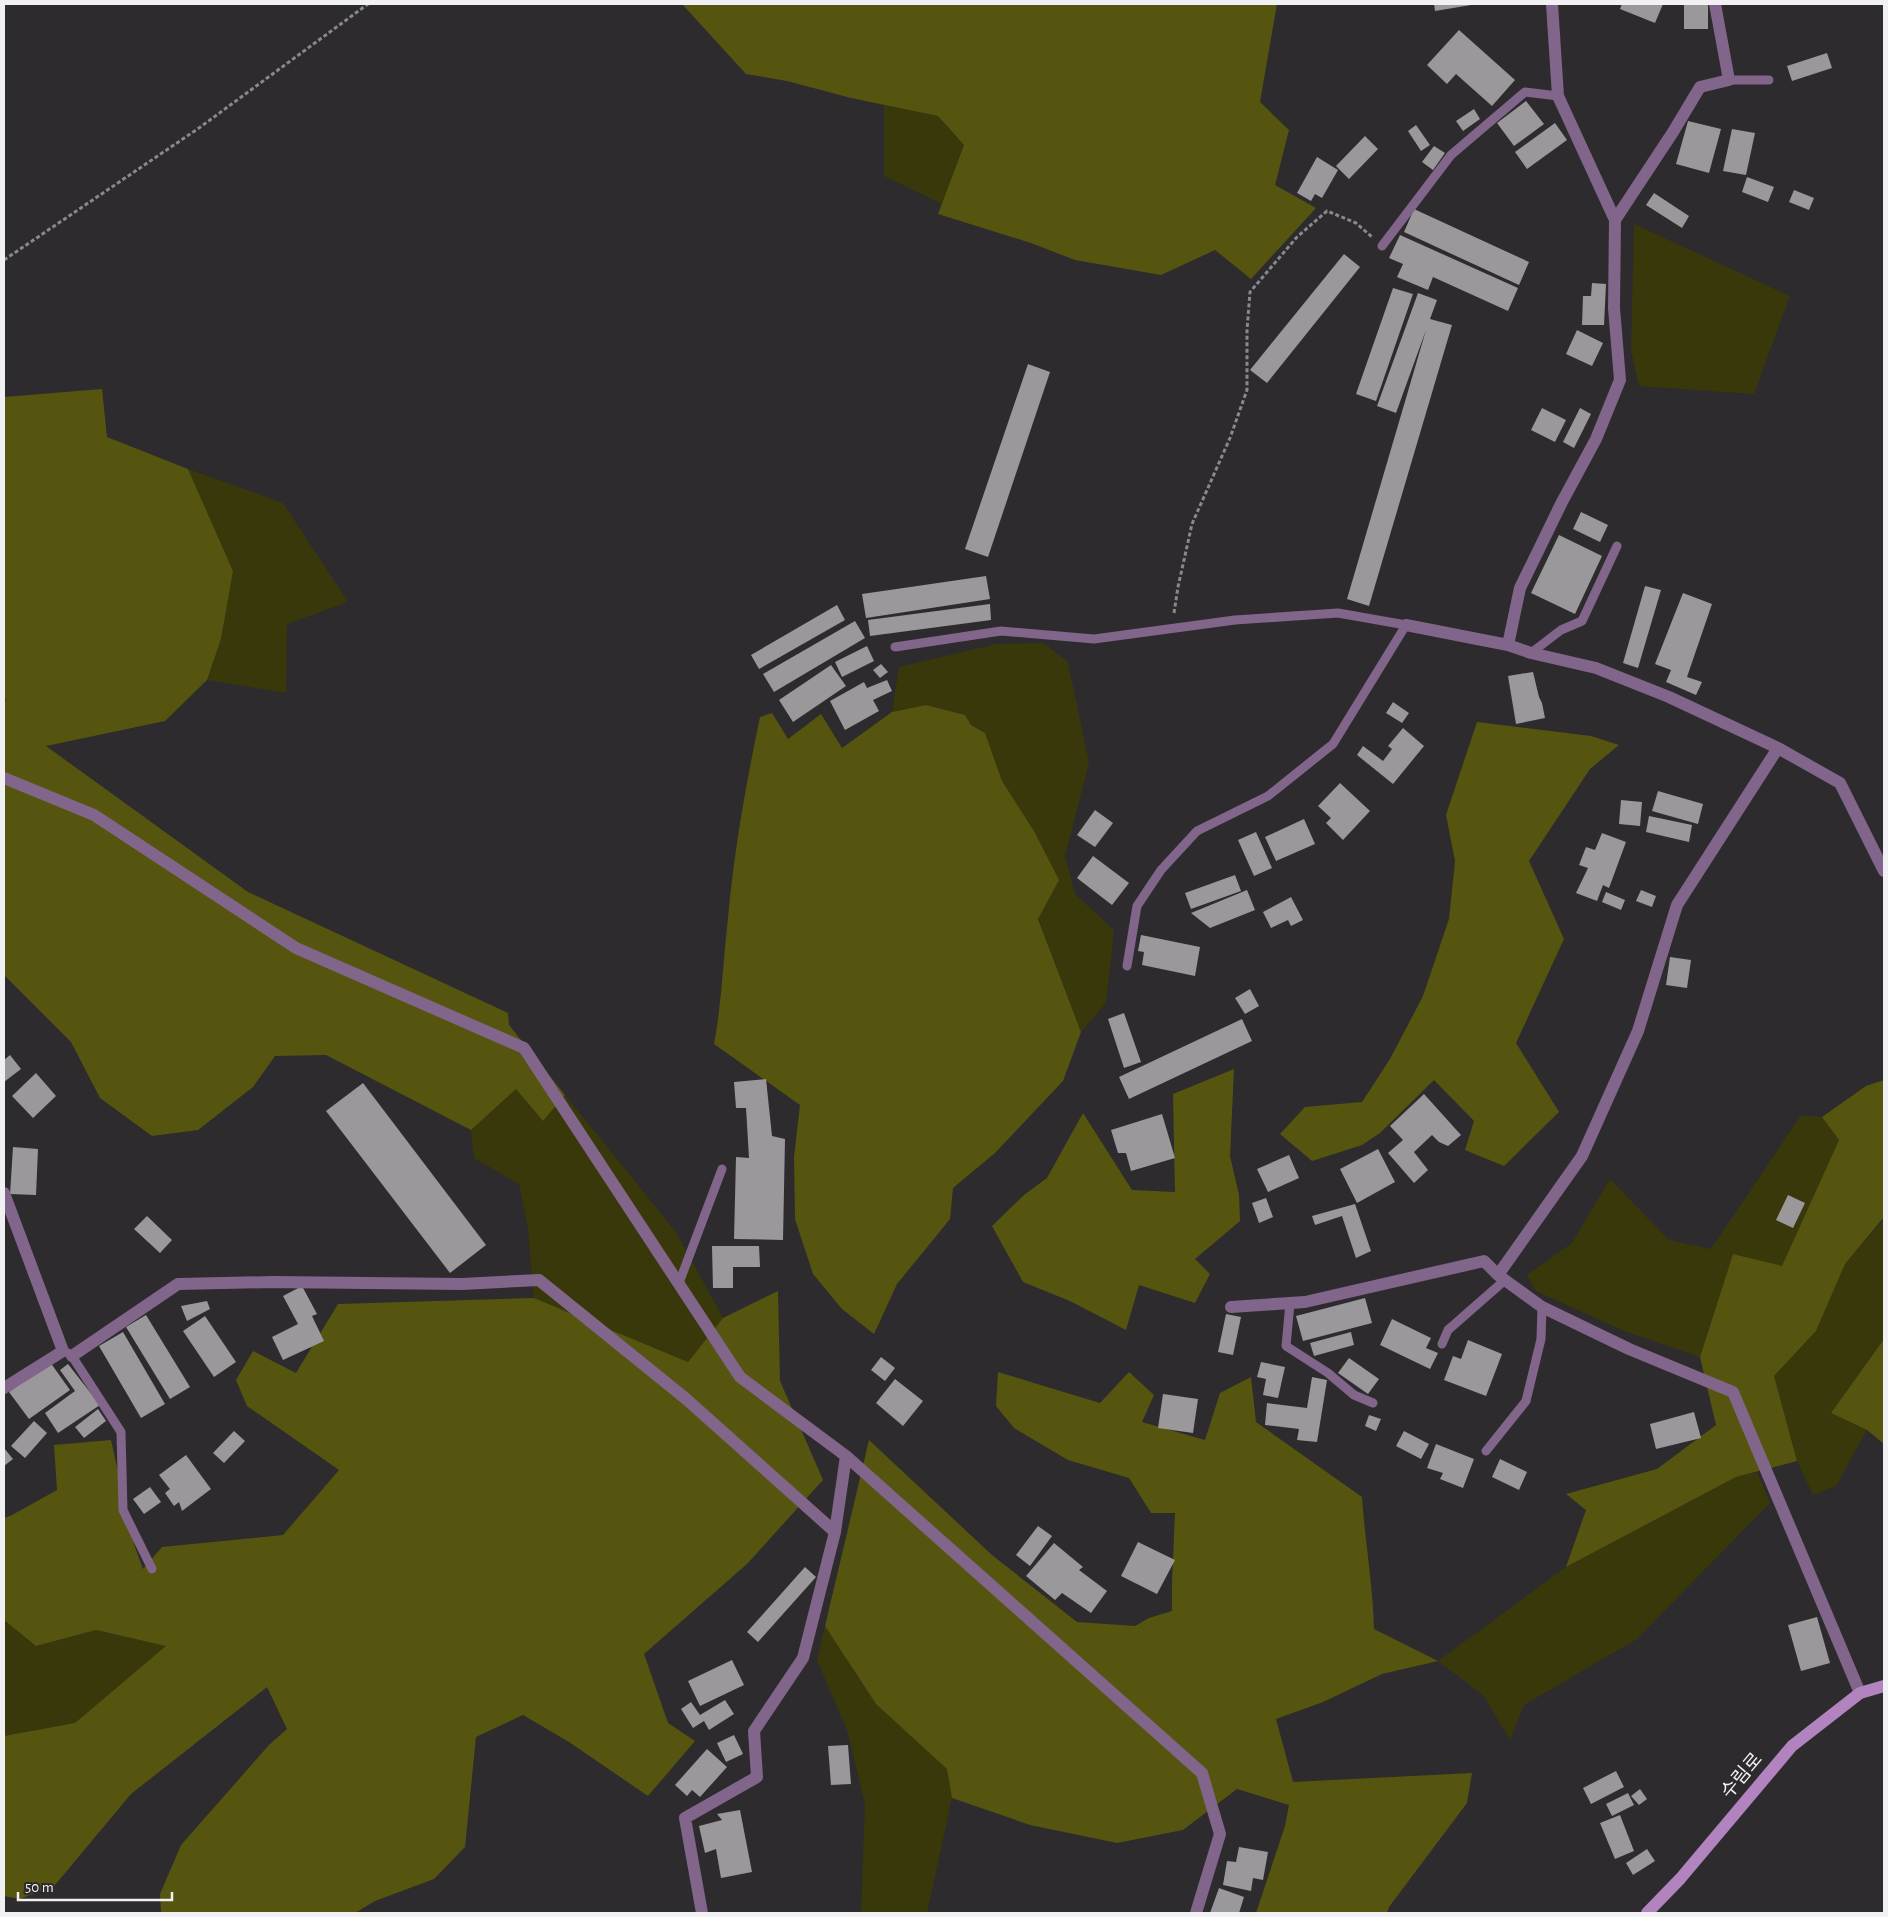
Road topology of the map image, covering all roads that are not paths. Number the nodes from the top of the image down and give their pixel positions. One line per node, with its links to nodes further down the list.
1 (1552, 4): 5 (street)
2 (1715, 4): 3 (street)
3 (1729, 80): 4 (lane); 6 (street)
4 (1769, 80)
5 (1558, 96): 6 (street); 7 (lane)
6 (1616, 220): 10 (street)
7 (1382, 246)
8 (1617, 546): 12 (lane)
9 (1406, 625): 10 (street); 11 (lane); 16 (lane)
10 (1508, 645): 12 (street)
11 (895, 647)
12 (1531, 653): 13 (street)
13 (1778, 748): 15 (street); 19 (street)
14 (4, 778): 20 (street)
15 (1884, 871)
16 (1127, 966)
17 (722, 1169): 20 (lane)
18 (4, 1193): 25 (street)
19 (1501, 1277): 21 (street); 23 (street); 24 (lane)
20 (679, 1284): 29 (street)
21 (1290, 1303): 22 (street); 27 (lane)
22 (1231, 1307)
23 (1542, 1307): 28 (lane); 33 (street)
24 (1442, 1344)
25 (68, 1353): 26 (street); 30 (street); 31 (lane)
26 (4, 1388)
27 (1373, 1403)
28 (1486, 1450)
29 (846, 1456): 30 (street); 35 (street)
30 (835, 1532): 34 (street)
31 (152, 1569)
32 (1884, 1686): 33 (main road, 수림로)
33 (1860, 1693): 36 (main road, 수림로)
34 (702, 1913)
35 (1196, 1913)
36 (1647, 1913)

